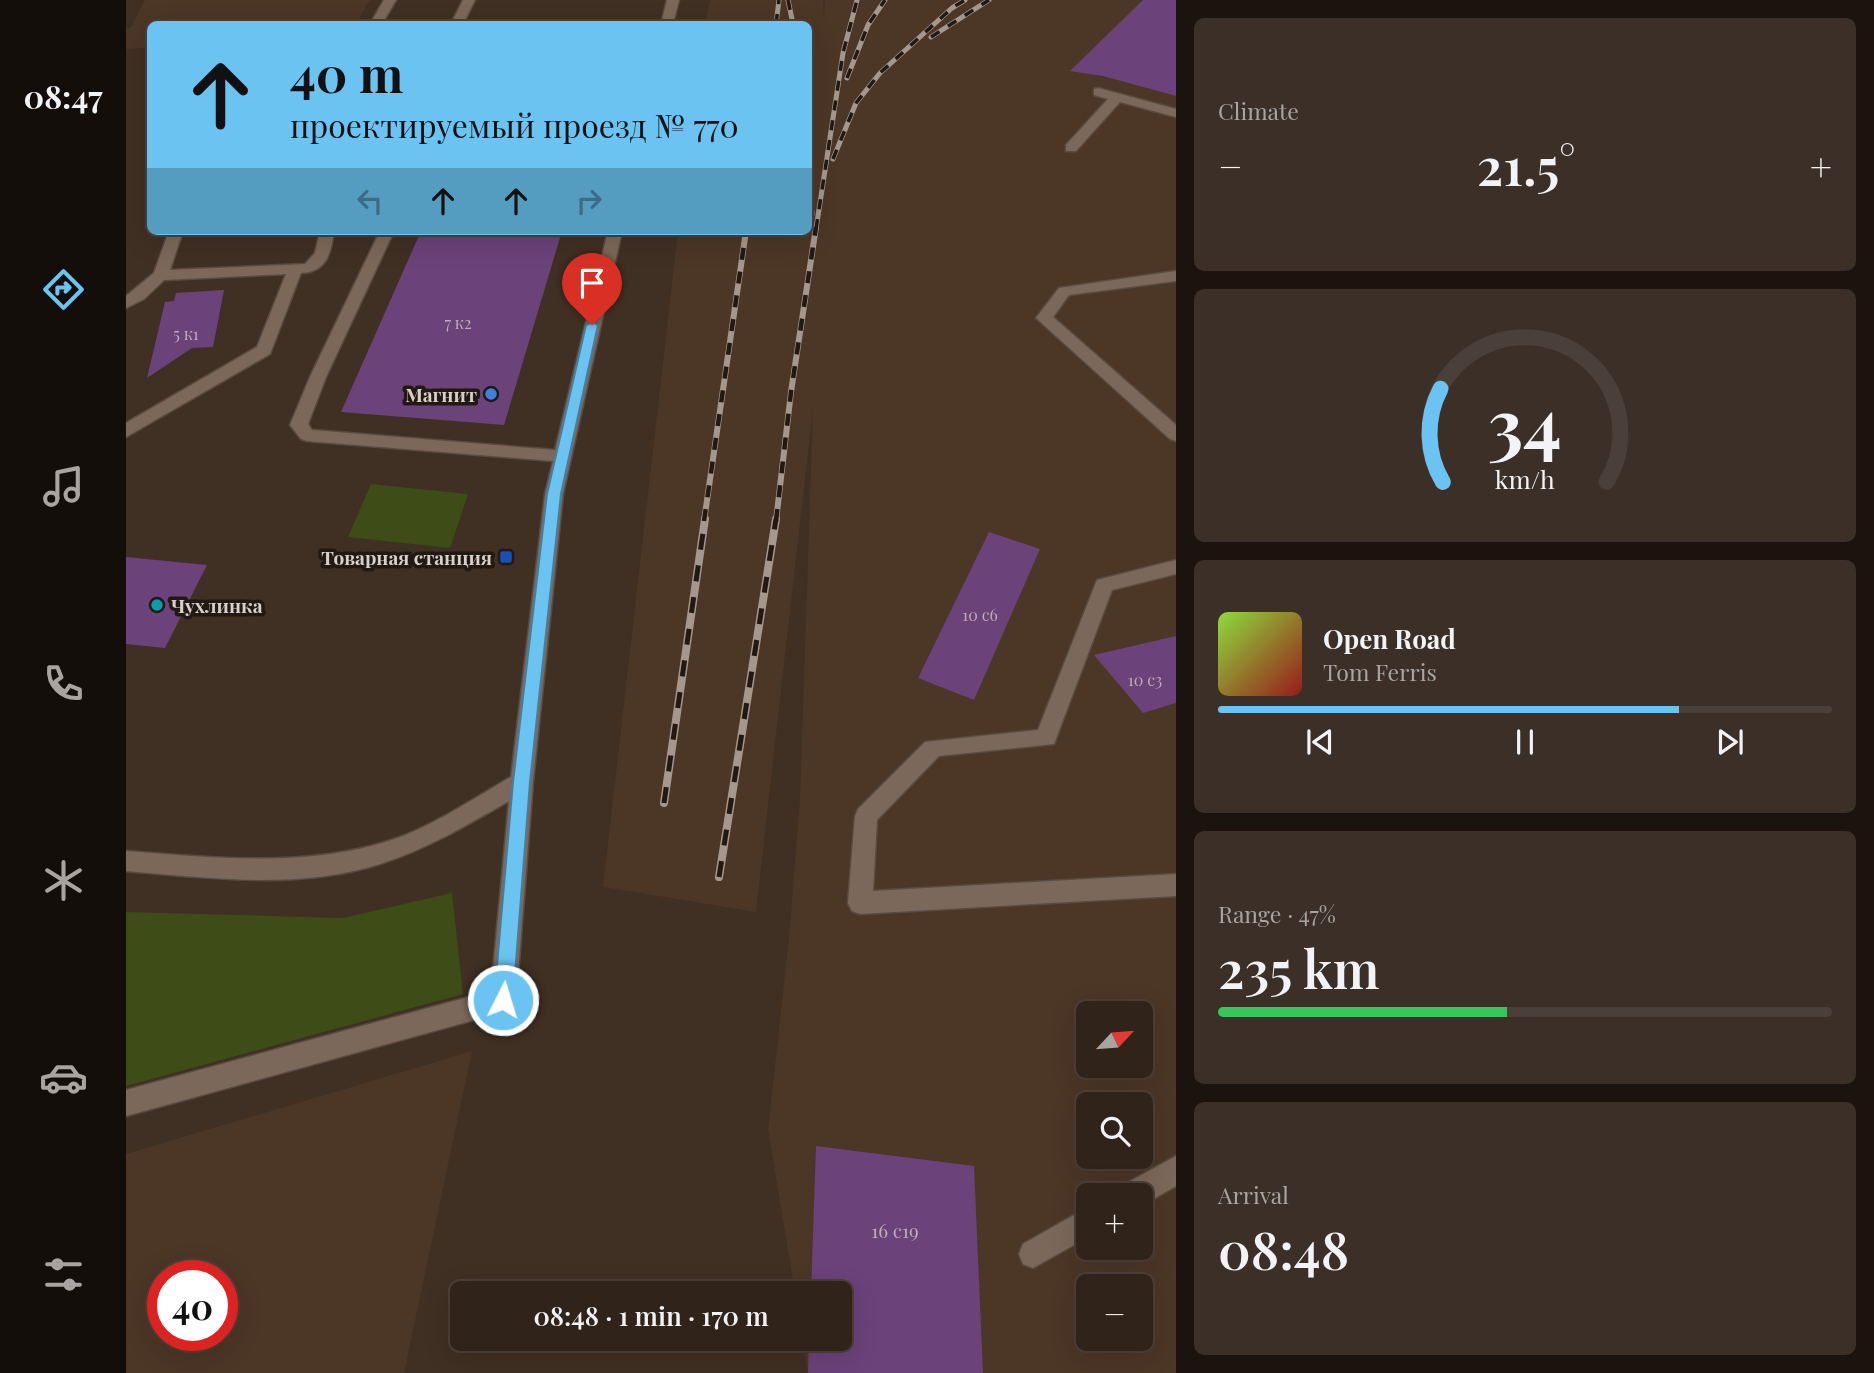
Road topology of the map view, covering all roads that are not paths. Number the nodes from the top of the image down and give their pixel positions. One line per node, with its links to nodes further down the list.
1 (390, 0): 4 (street)
2 (469, 0): 5 (street)
3 (673, 0): 6 (street)
4 (378, 21)
5 (458, 21)
6 (668, 21)
7 (1098, 92): 8 (street)
8 (1116, 97): 9 (street); 10 (street)
9 (1176, 114)
10 (1071, 148)
11 (175, 235): 16 (street)
12 (326, 235): 15 (street)
13 (385, 235): 21 (street)
14 (614, 235): 21 (street)
15 (295, 269): 16 (street); 19 (street)
16 (163, 275): 18 (street)
17 (1176, 276): 20 (street)
18 (126, 303)
19 (126, 431)
20 (1176, 435)
21 (562, 456): 23 (street)
22 (1176, 567): 25 (street)
23 (522, 782): 24 (street); 26 (street)
24 (126, 861)
25 (1176, 885)
26 (126, 1103)
27 (1176, 1170): 28 (street)
28 (1153, 1183)
29 (1076, 1228): 30 (street)
30 (1033, 1254)

